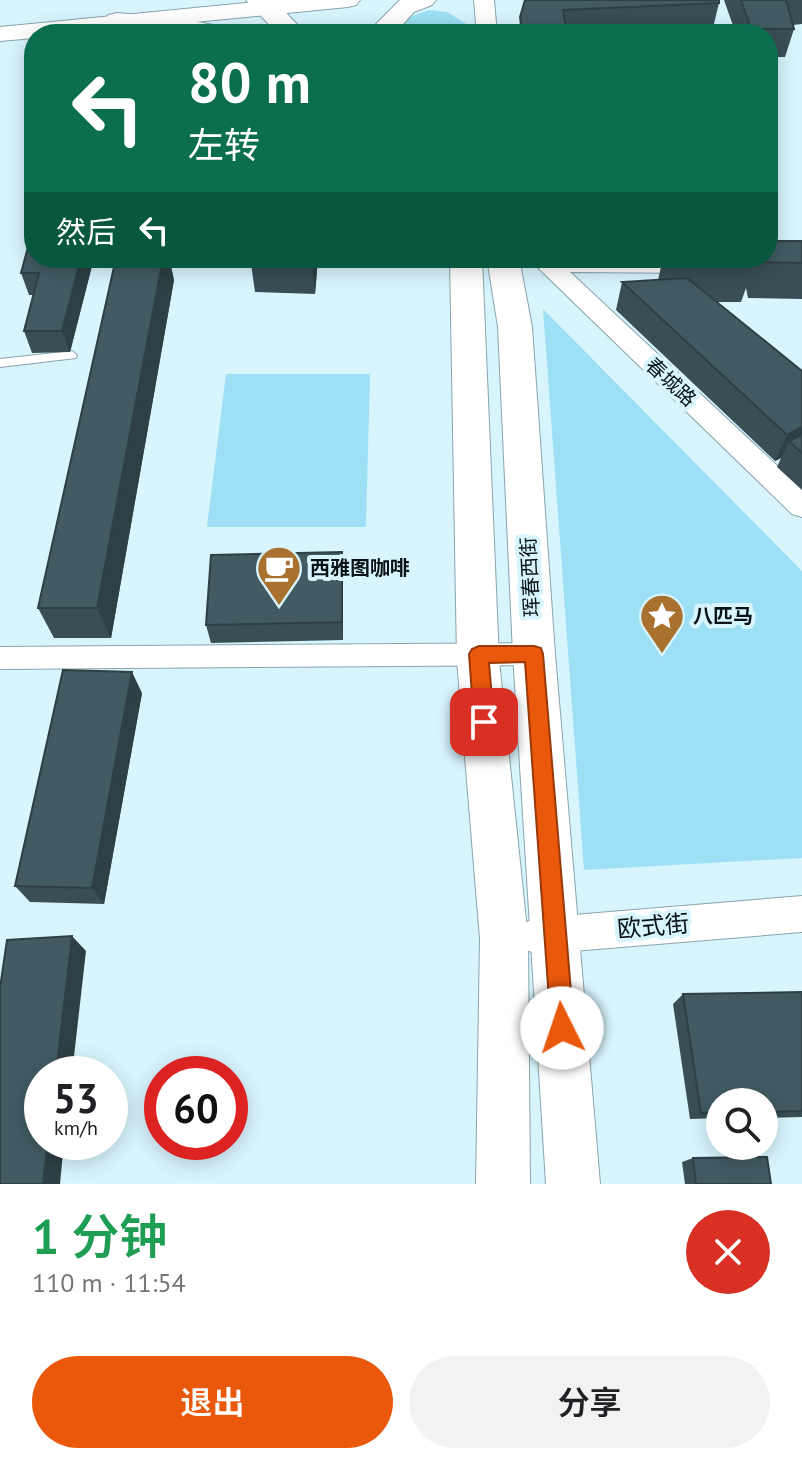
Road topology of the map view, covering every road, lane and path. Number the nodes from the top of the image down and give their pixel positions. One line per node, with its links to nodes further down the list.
1 (180, 0): 5 (main road)
2 (348, 0): 6 (main road)
3 (423, 0): 10 (main road)
4 (484, 0): 11 (street)
5 (125, 8): 6 (main road); 7 (main road); 8 (main road); 9 (main road)
6 (287, 12)
7 (0, 20)
8 (48, 24)
9 (173, 24)
10 (389, 24)
11 (486, 24)
12 (24, 29): 13 (main road)
13 (0, 34)
14 (466, 268): 20 (main road)
15 (505, 268): 21 (main road, 珲春西街)
16 (550, 268): 19 (street, 春城路)
17 (72, 355): 18 (lane)
18 (0, 363)
19 (802, 506)
20 (479, 654): 21 (street); 22 (street); 25 (main road)
21 (534, 654): 24 (main road, 珲春西街)
22 (0, 658)
23 (802, 914): 24 (street, 欧式街)
24 (556, 934): 25 (street, 欧式街); 27 (main road, 珲春西街)
25 (504, 939): 26 (main road)
26 (503, 1184)
27 (573, 1184)

